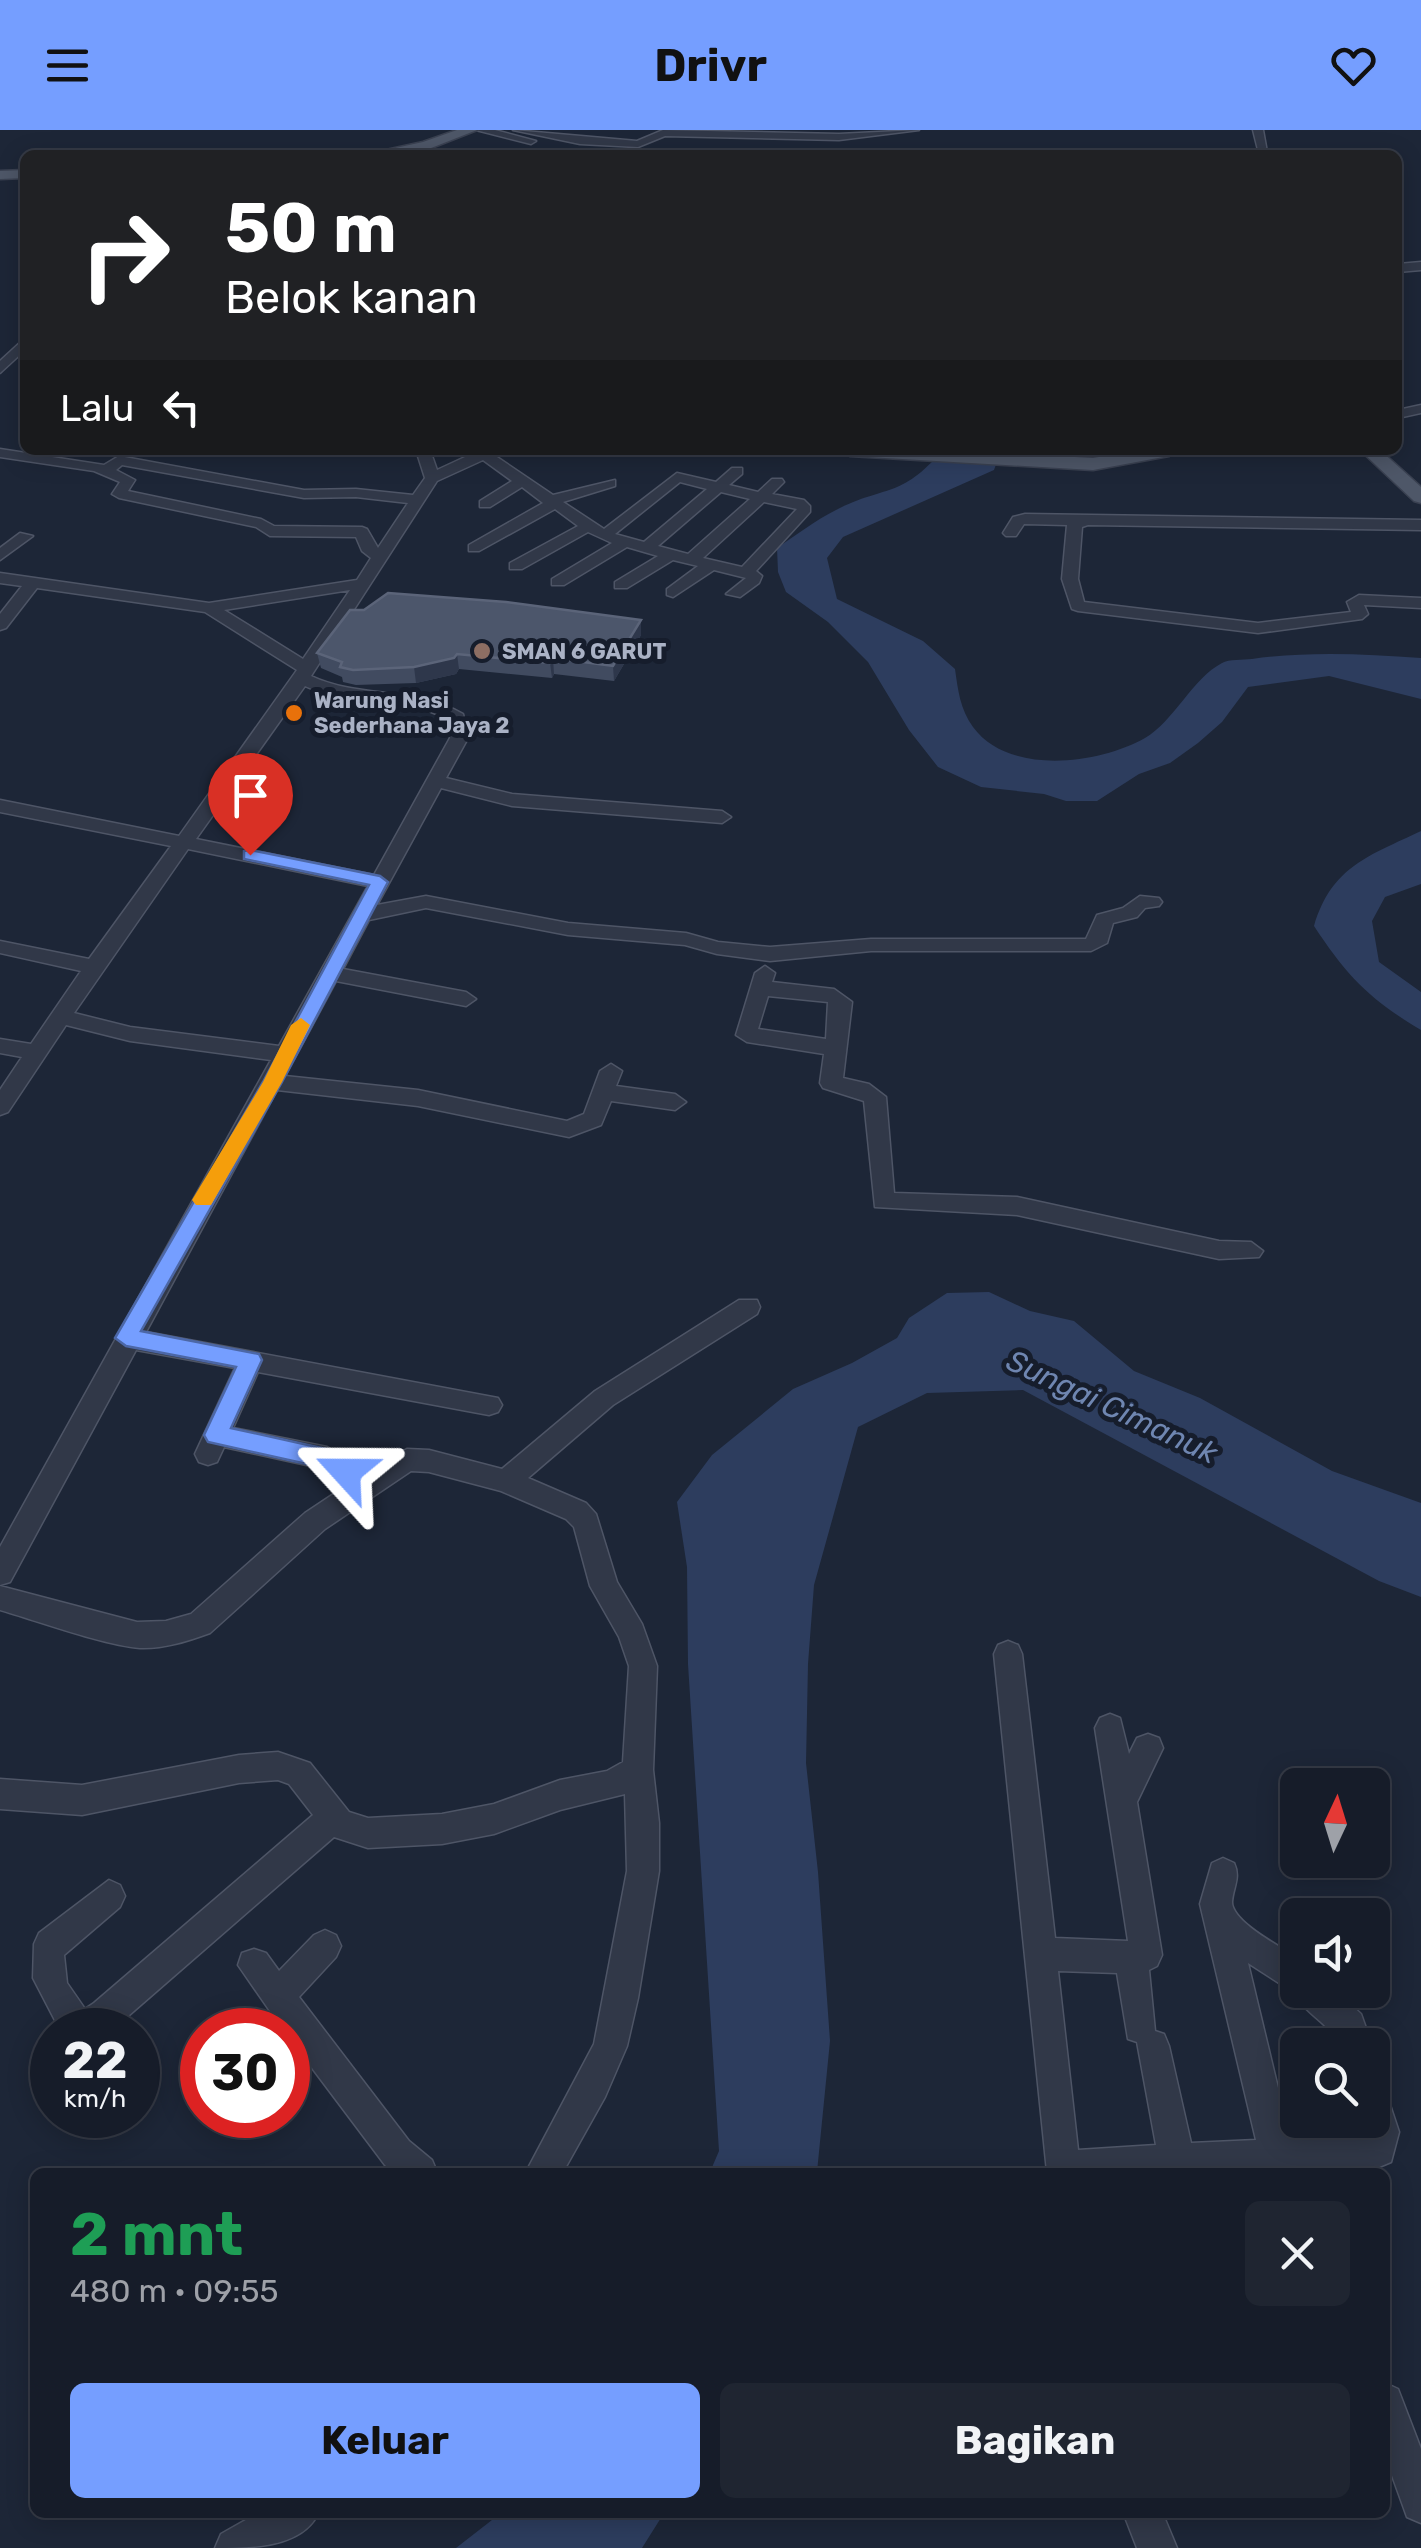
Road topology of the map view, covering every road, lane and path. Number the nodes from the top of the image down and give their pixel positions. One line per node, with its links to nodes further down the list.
1 (470, 130): 8 (main road)
2 (481, 130): 9 (street)
3 (518, 130): 6 (street)
4 (914, 130): 6 (street)
5 (1259, 134): 10 (street)
6 (772, 136): 7 (street)
7 (766, 149)
8 (401, 150)
9 (572, 150)
10 (1263, 150)
11 (20, 347): 12 (street)
12 (0, 369)
13 (34, 455): 20 (street)
14 (425, 455): 22 (street)
15 (482, 455): 22 (street)
16 (492, 455): 23 (street)
17 (936, 455): 18 (main road)
18 (1146, 455)
19 (1376, 455): 28 (main road)
20 (119, 460): 29 (street); 42 (street)
21 (736, 472): 26 (street)
22 (432, 478): 29 (street)
23 (522, 481): 30 (street); 31 (street)
24 (778, 482): 27 (street)
25 (610, 483): 30 (street)
26 (722, 486): 27 (street); 32 (street); 41 (street)
27 (761, 496): 45 (street); 48 (street)
28 (1421, 496)
29 (418, 500): 42 (street)
30 (551, 502): 34 (street); 40 (street)
31 (485, 504)
32 (640, 505): 34 (street); 38 (street)
33 (1079, 521): 35 (street); 36 (street); 56 (street)
34 (582, 524): 38 (street); 47 (street)
35 (1421, 525)
36 (1010, 533)
37 (25, 536): 43 (street)
38 (604, 536): 39 (street)
39 (624, 542): 41 (street); 51 (street)
40 (474, 548)
41 (646, 549): 44 (street)
42 (378, 554): 52 (street)
43 (0, 555)
44 (670, 555): 45 (street); 53 (street)
45 (691, 560): 46 (street)
46 (710, 564): 48 (street); 54 (street)
47 (516, 566)
48 (746, 572): 55 (street)
49 (0, 578): 50 (street)
50 (34, 582): 57 (street); 58 (street)
51 (558, 582)
52 (360, 584): 57 (street); 59 (street)
53 (621, 585)
54 (673, 592)
55 (734, 594)
56 (1421, 602)
57 (209, 608): 59 (street)
58 (0, 624)
59 (304, 673): 60 (street); 63 (street)
60 (437, 781): 62 (street); 64 (street)
61 (0, 806): 63 (street)
62 (722, 818)
63 (184, 842): 64 (street); 69 (street)
64 (380, 882): 66 (street)
65 (1152, 902): 68 (street)
66 (360, 916): 68 (street); 70 (street)
67 (0, 947): 69 (street)
68 (770, 954): 71 (street)
69 (94, 967): 73 (street)
70 (329, 973): 72 (street); 77 (street)
71 (760, 988): 75 (street); 75 (street)
72 (466, 999)
73 (61, 1017): 76 (street); 77 (street)
74 (0, 1046): 76 (street)
75 (835, 1048): 81 (street)
76 (36, 1052): 80 (street)
77 (285, 1054): 78 (street)
78 (272, 1082): 79 (street); 83 (street)
79 (674, 1102)
80 (0, 1107)
81 (1251, 1251)
82 (748, 1307): 86 (street)
83 (126, 1338): 84 (street); 88 (street)
84 (251, 1360): 85 (street); 87 (street)
85 (489, 1405)
86 (506, 1482): 87 (street); 93 (street)
87 (367, 1484): 89 (street)
88 (0, 1573)
89 (0, 1598)
90 (1008, 1654): 101 (street)
91 (1110, 1728): 95 (street)
92 (1148, 1748): 95 (street)
93 (638, 1770): 96 (street); 113 (street)
94 (0, 1794): 96 (street)
95 (1122, 1800): 102 (street)
96 (334, 1818): 98 (street)
97 (1223, 1874): 99 (street)
98 (108, 1896)
99 (1223, 1927): 104 (street); 109 (street)
100 (325, 1946): 105 (street)
101 (1038, 1954): 102 (street); 114 (street)
102 (1131, 1957): 110 (street)
103 (254, 1965): 105 (street)
104 (1280, 1966)
105 (277, 1996): 112 (street)
106 (1330, 2008): 107 (street)
107 (1350, 2028)
108 (1381, 2138): 109 (street)
109 (1277, 2155): 111 (street)
110 (1176, 2160): 111 (street); 115 (street)
111 (1236, 2165)
112 (415, 2168)
113 (546, 2168)
114 (1064, 2168)
115 (1086, 2168)
116 (1390, 2416): 117 (street)
117 (1421, 2502)
118 (289, 2518): 120 (street)
119 (1145, 2518): 121 (street)
120 (235, 2548)
121 (1158, 2548)

